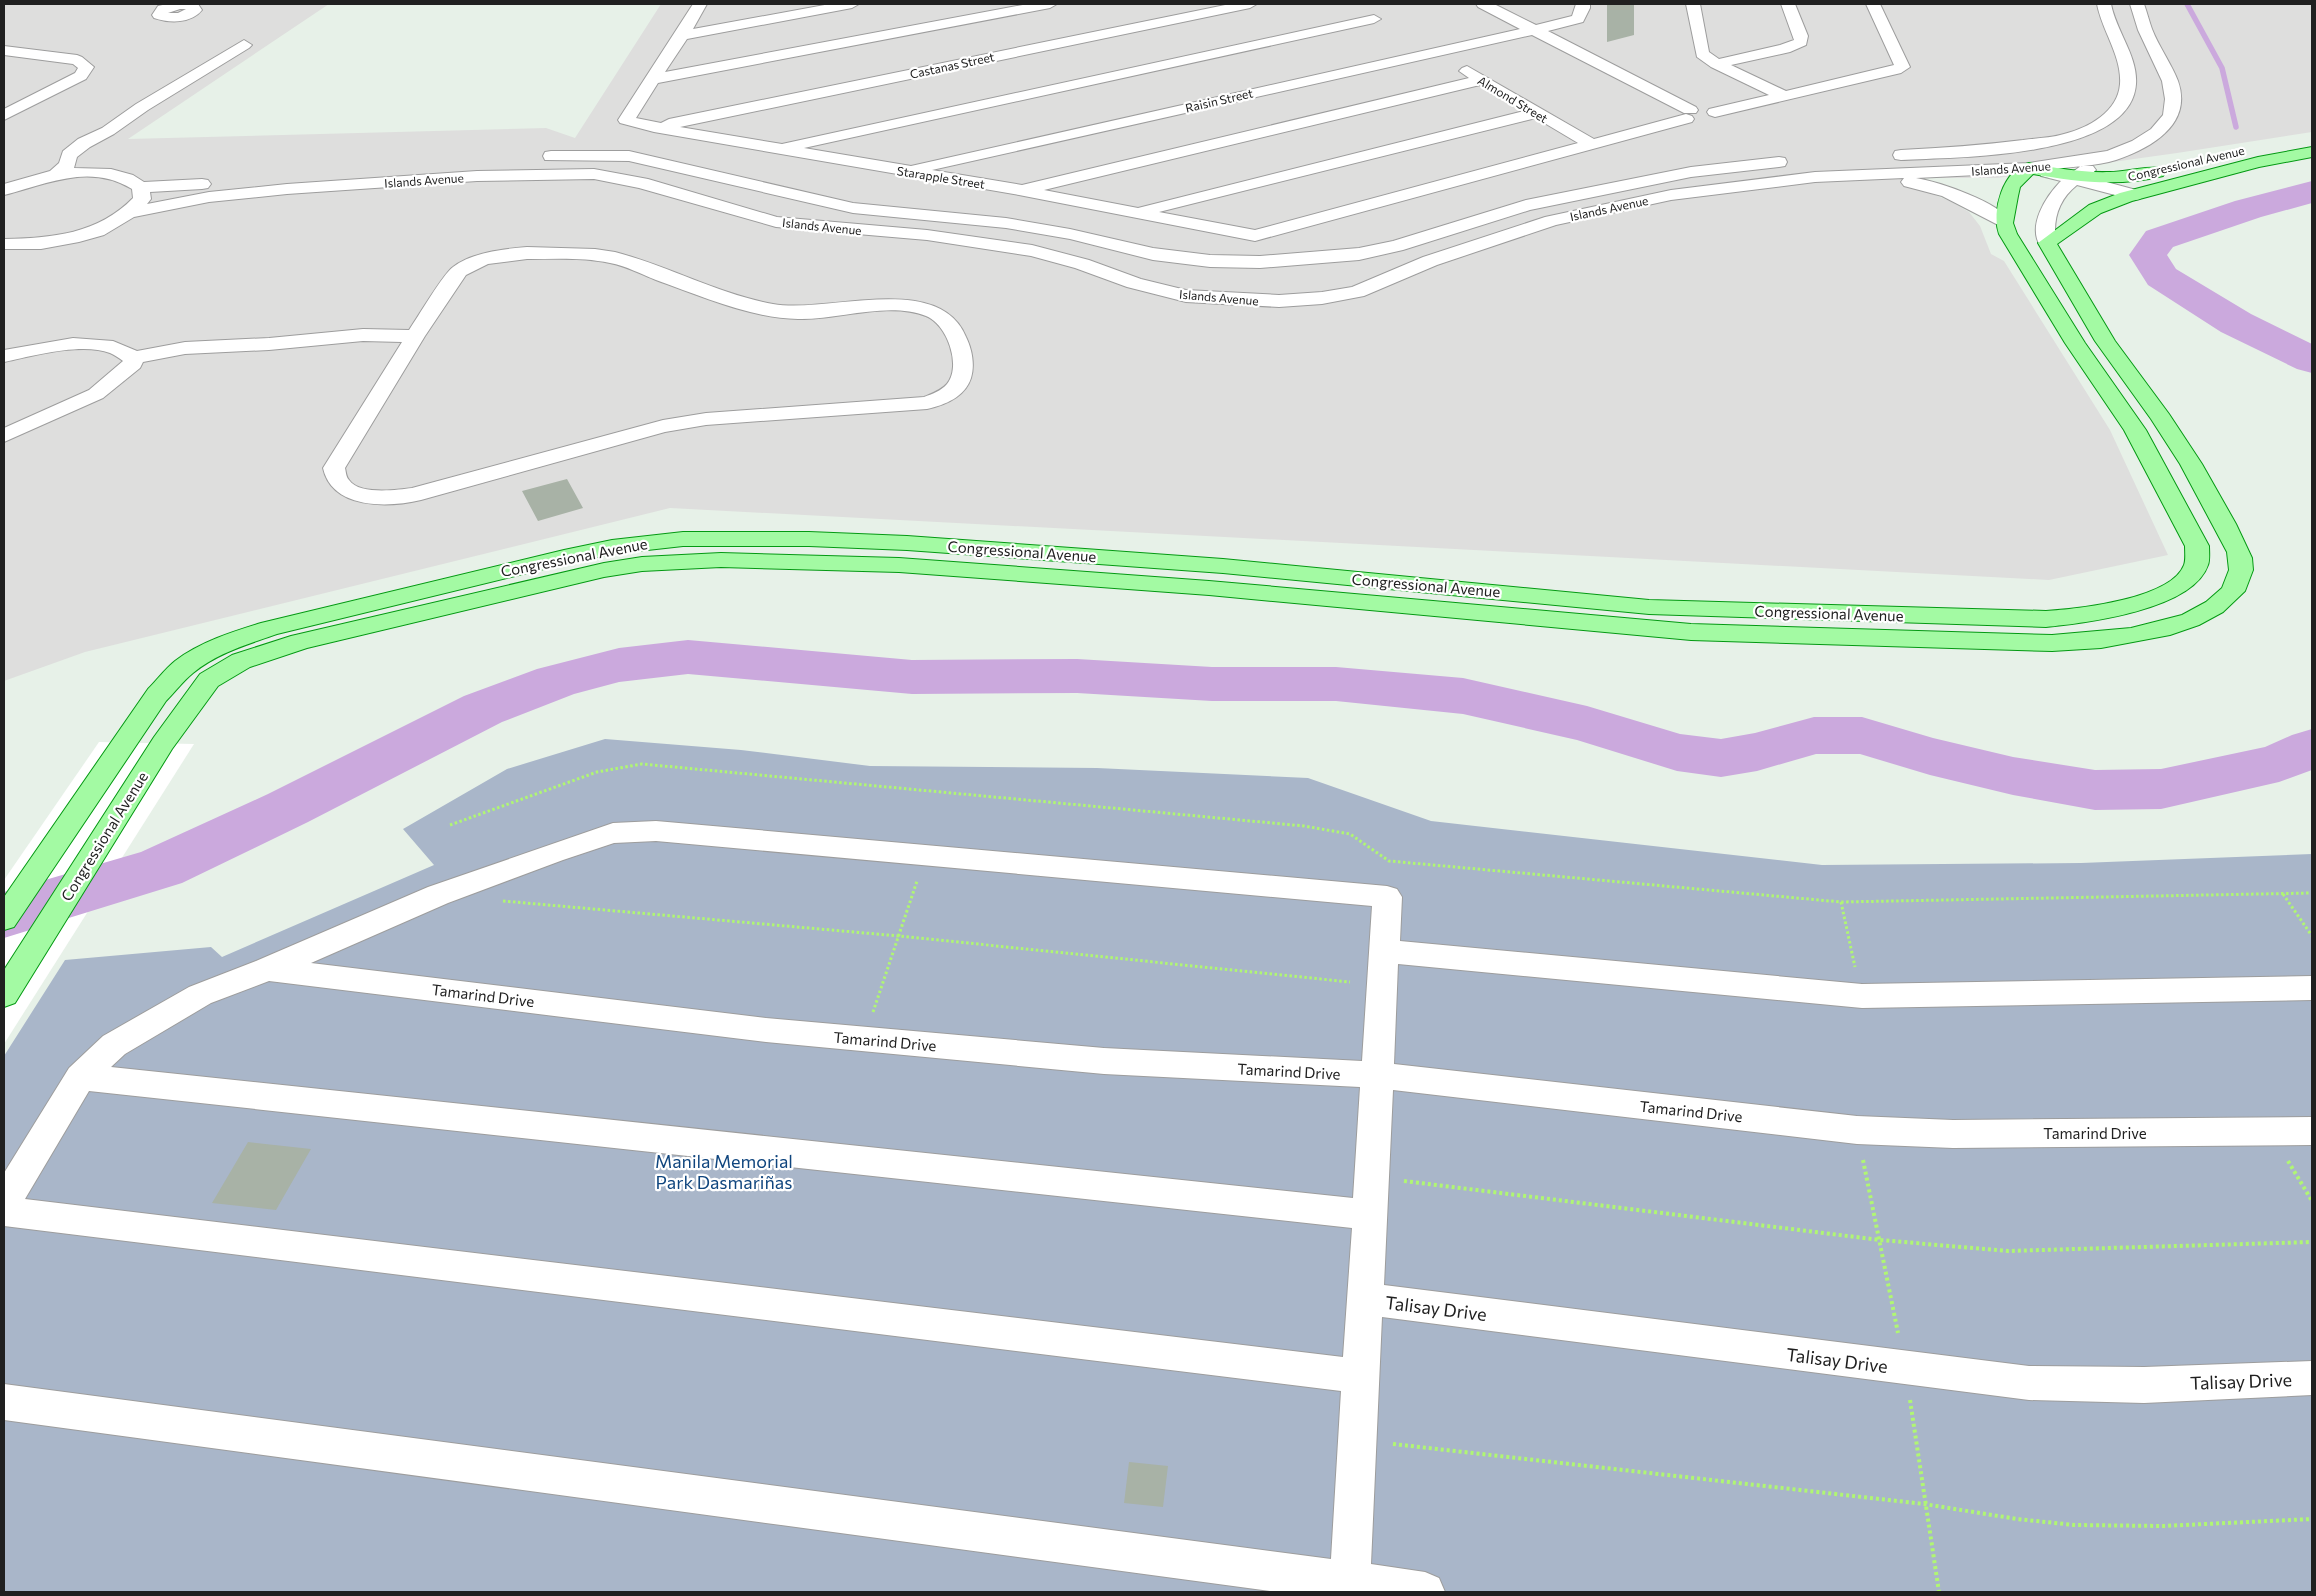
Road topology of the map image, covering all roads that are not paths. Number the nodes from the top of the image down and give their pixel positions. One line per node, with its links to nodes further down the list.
1 (700, 4): 14 (street)
2 (852, 4): 14 (street)
3 (1050, 4): 19 (street)
4 (1250, 4): 25 (street, Castanas Street)
5 (1483, 4): 13 (street)
6 (1583, 4): 13 (street, Raisin Street)
7 (1692, 4): 18 (street)
8 (1788, 4): 18 (street)
9 (1873, 4): 21 (street)
10 (2104, 4): 27 (street, Islands Avenue)
11 (2137, 4): 35 (street, Islands Avenue)
12 (1354, 8): 30 (street)
13 (1534, 30): 17 (street, Raisin Street); 24 (street)
14 (682, 35): 19 (street)
15 (244, 45): 26 (street)
16 (4, 51): 23 (street)
17 (1433, 52): 20 (street, Almond Street); 39 (street, Raisin Street)
18 (1716, 64): 21 (street)
19 (653, 79): 25 (street, Starapple Street)
20 (1482, 80): 22 (street, Almond Street); 46 (street)
21 (1786, 97): 24 (street)
22 (1537, 113): 29 (street, Almond Street); 51 (street)
23 (4, 115)
24 (1700, 118): 29 (street)
25 (654, 127): 30 (street, Starapple Street)
26 (108, 131): 40 (street); 42 (street)
27 (2075, 136): 32 (street, Islands Avenue); 38 (street)
28 (2312, 139): 43 (main road, Congressional Avenue)
29 (1593, 145): 51 (street, Starapple Street)
30 (775, 149): 39 (street, Starapple Street)
31 (2312, 152): 48 (main road, Congressional Avenue)
32 (1932, 153): 33 (street, Islands Avenue); 38 (street)
33 (1883, 155)
34 (535, 156): 49 (street, Islands Avenue)
35 (2110, 156): 38 (street, Islands Avenue); 43 (street, Congressional Avenue)
36 (507, 159): 44 (street, Islands Avenue)
37 (1797, 161): 49 (street, Islands Avenue)
38 (2029, 168): 41 (street, Islands Avenue); 43 (street); 47 (street); 53 (main road)
39 (904, 171): 46 (street, Starapple Street)
40 (78, 173): 42 (street); 44 (street)
41 (1854, 174): 52 (street, Islands Avenue); 53 (street)
42 (54, 176): 45 (street)
43 (2076, 178): 47 (street, Congressional Avenue); 48 (street)
44 (141, 187): 50 (street)
45 (4, 190)
46 (1019, 190): 51 (street, Starapple Street)
47 (2059, 193): 54 (street, Congressional Avenue)
48 (2134, 195): 54 (main road, Congressional Avenue)
49 (1526, 205): 52 (street)
50 (131, 212): 52 (street, Islands Avenue); 55 (street, Islands Avenue)
51 (1137, 212)
52 (1551, 220)
53 (2004, 223): 60 (main road, Congressional Avenue)
54 (2047, 243): 60 (main road, Congressional Avenue)
55 (4, 244)
56 (415, 336): 56 (street); 58 (street)
57 (4, 356): 58 (street)
58 (134, 358): 59 (street)
59 (4, 436)
60 (203, 669): 61 (main road); 65 (main road, Congressional Avenue)
61 (4, 919)
62 (1384, 951): 63 (street); 64 (street); 66 (street)
63 (267, 968): 66 (street, Tamarind Drive); 67 (street)
64 (2312, 988)
65 (4, 995)
66 (1377, 1075): 68 (street, Tamarind Drive); 71 (street)
67 (80, 1077): 69 (street); 71 (street)
68 (2312, 1130)
69 (4, 1203)
70 (4, 1211): 73 (street)
71 (1370, 1215): 72 (street)
72 (1365, 1299): 73 (street); 74 (street, Talisay Drive)
73 (1361, 1376): 76 (street)
74 (2312, 1378)
75 (4, 1402): 76 (street)
76 (1349, 1587): 77 (street)
77 (1425, 1592)

